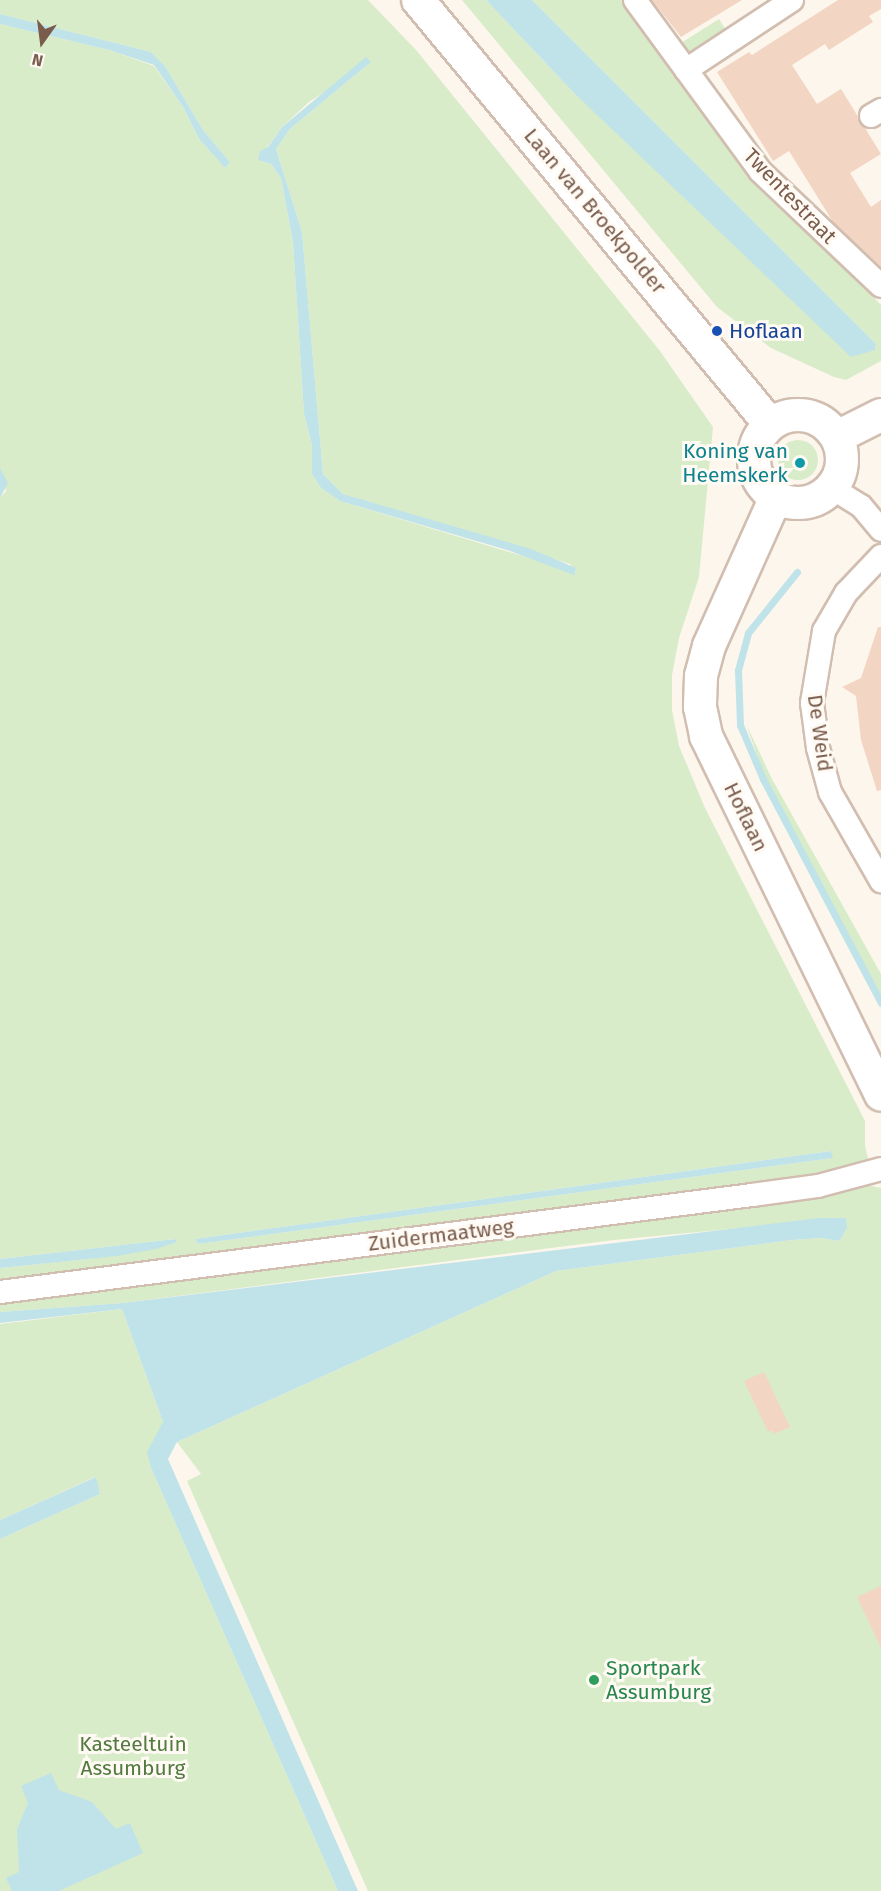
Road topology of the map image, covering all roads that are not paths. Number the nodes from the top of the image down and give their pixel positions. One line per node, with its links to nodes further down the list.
1 (418, 0): 7 (main road, Laan van Broekpolder)
2 (635, 0): 4 (street, Twentestraat)
3 (792, 0): 4 (street)
4 (686, 70): 5 (street, Twentestraat)
5 (881, 286)
6 (881, 415): 8 (main road)
7 (770, 424): 8 (main road); 10 (main road)
8 (837, 437): 9 (main road)
9 (832, 488): 10 (main road); 11 (street)
10 (776, 498): 14 (main road, Hoflaan)
11 (881, 530)
12 (881, 556): 13 (street, De Weid)
13 (881, 881)
14 (881, 1095)
15 (881, 1169): 16 (street, Zuidermaatweg)
16 (0, 1292)

